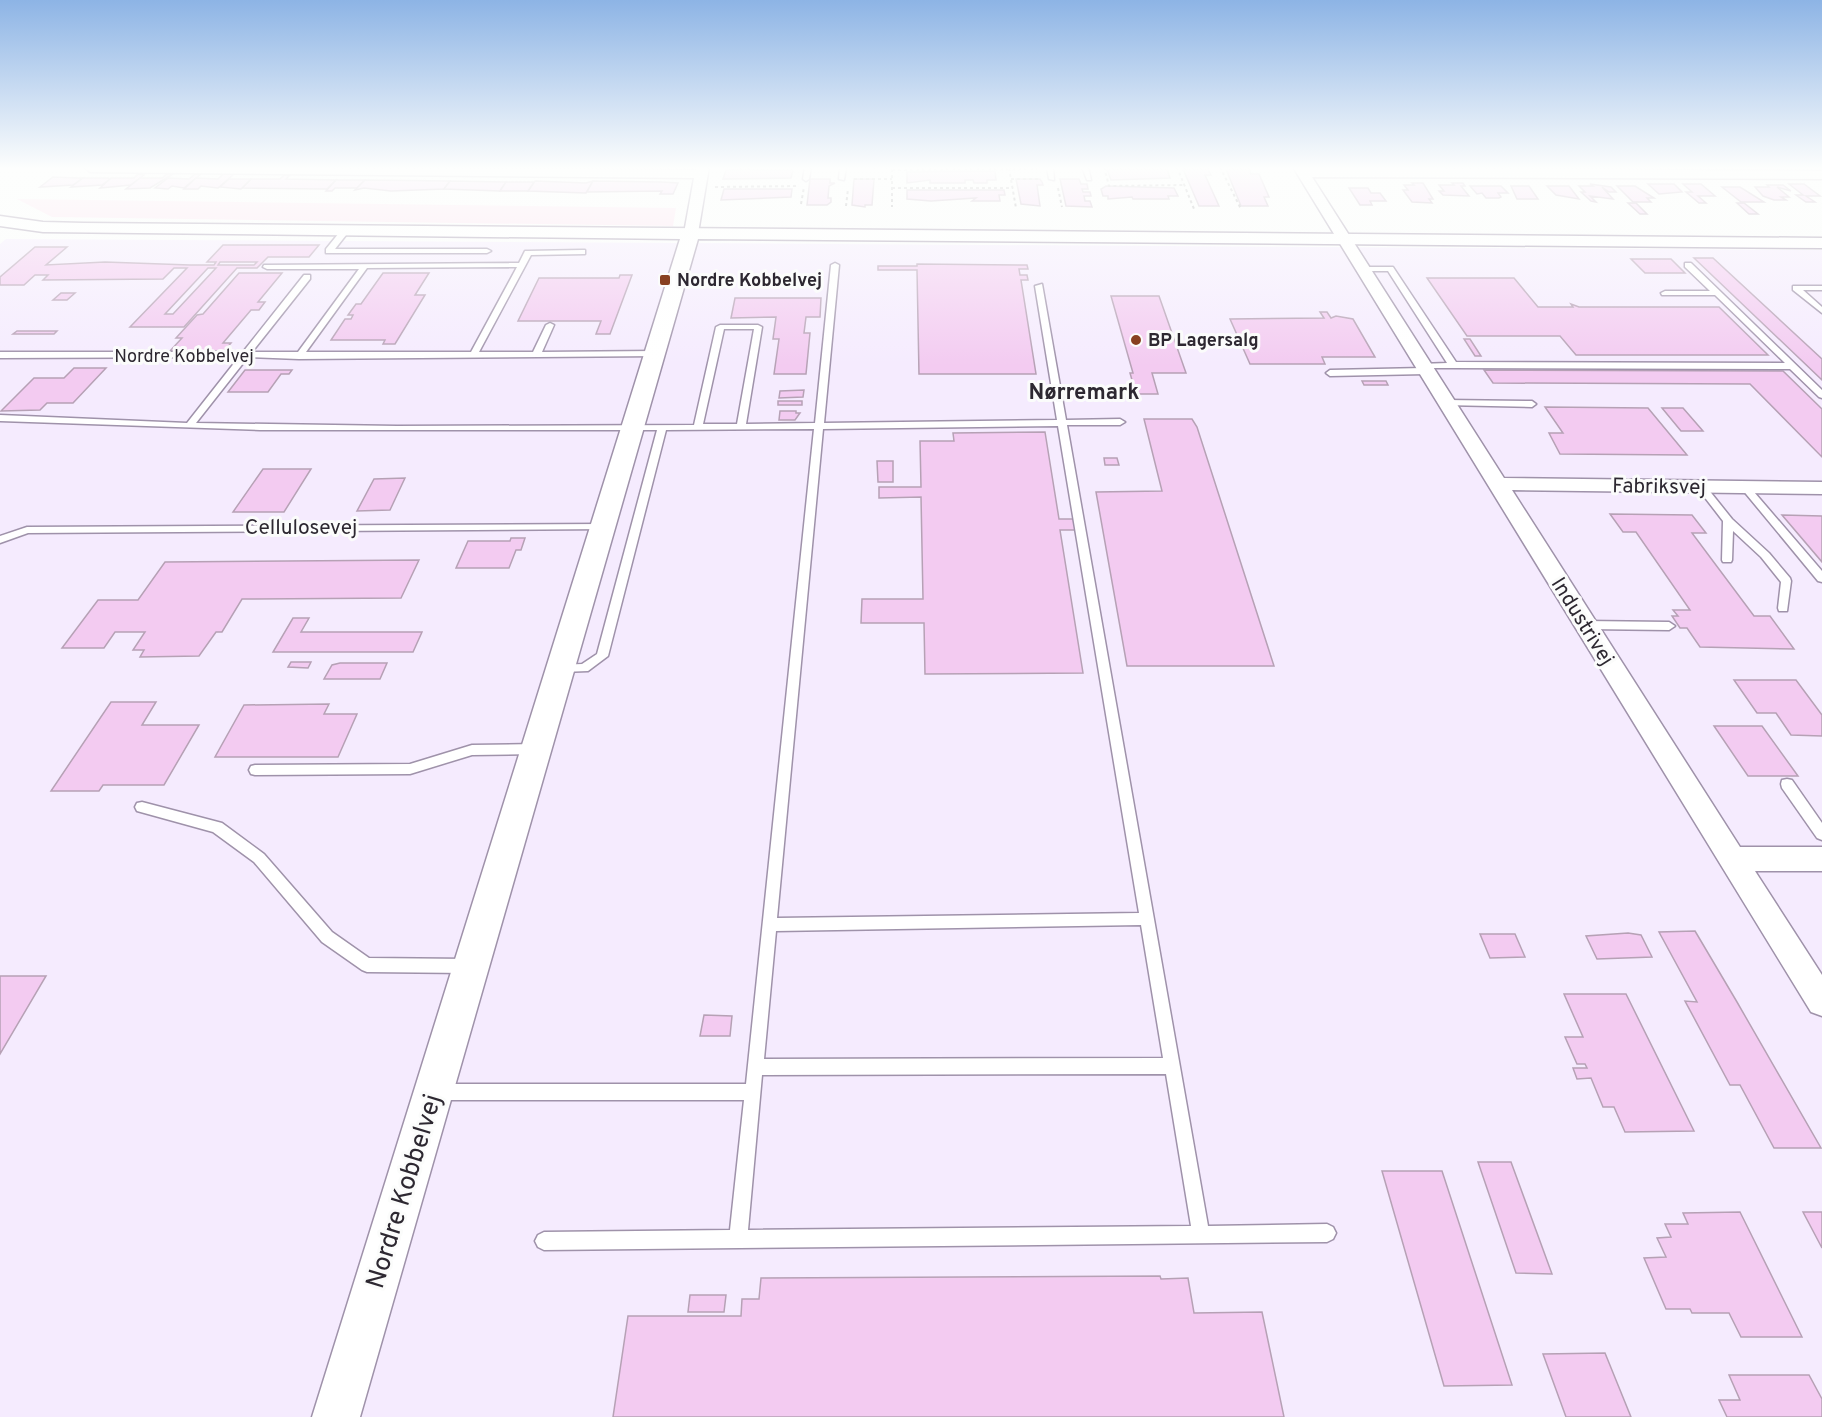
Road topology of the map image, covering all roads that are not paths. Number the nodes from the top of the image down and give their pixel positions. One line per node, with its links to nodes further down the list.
1 (343, 233): 7 (lane)
2 (691, 233): 22 (street, Nordre Kobbelvej)
3 (703, 233): 5 (street)
4 (1340, 233): 5 (street, Industrivej)
5 (1344, 240): 6 (street); 14 (street, Industrivej)
6 (1822, 243)
7 (487, 251)
8 (582, 252): 9 (lane)
9 (521, 265): 12 (lane); 24 (lane)
10 (835, 265): 39 (lane)
11 (1688, 265): 19 (lane)
12 (365, 266): 13 (lane); 26 (lane)
13 (267, 267)
14 (1363, 269): 28 (lane); 30 (street, Industrivej)
15 (307, 277): 27 (lane)
16 (1039, 286): 37 (lane)
17 (1822, 288): 20 (lane)
18 (1665, 293): 19 (lane)
19 (1717, 293): 29 (lane)
20 (1822, 311)
21 (550, 325): 25 (lane)
22 (656, 354): 25 (lane, Nordre Kobbelvej); 40 (street, Nordre Kobbelvej)
23 (0, 355): 27 (lane, Nordre Kobbelvej)
24 (473, 355): 25 (lane, Nordre Kobbelvej); 26 (lane, Nordre Kobbelvej)
25 (536, 355)
26 (299, 356): 27 (lane, Nordre Kobbelvej)
27 (244, 357): 38 (lane)
28 (1453, 365): 29 (lane); 30 (lane)
29 (1792, 366): 32 (lane)
30 (1424, 368): 31 (lane); 33 (street, Industrivej)
31 (1330, 373)
32 (1822, 395)
33 (1446, 404): 34 (lane); 43 (street, Industrivej)
34 (1532, 404)
35 (0, 418): 38 (lane)
36 (1120, 422): 37 (lane)
37 (1062, 423): 39 (lane); 63 (lane)
38 (189, 426): 40 (lane)
39 (819, 426): 42 (lane); 64 (lane)
40 (648, 427): 41 (lane); 48 (street, Nordre Kobbelvej); 55 (lane)
41 (698, 427): 42 (lane); 42 (lane)
42 (741, 427)
43 (1496, 484): 44 (street, Fabriksvej); 53 (street, Industrivej)
44 (1701, 486): 45 (street, Fabriksvej); 47 (lane)
45 (1745, 487): 46 (street, Fabriksvej); 51 (lane)
46 (1822, 488)
47 (1728, 521): 50 (lane); 52 (lane)
48 (604, 527): 49 (lane, Cellulosevej); 55 (street, Nordre Kobbelvej)
49 (0, 540)
50 (1727, 560)
51 (1822, 578)
52 (1783, 608)
53 (1586, 625): 54 (lane); 61 (street, Industrivej)
54 (1669, 626)
55 (562, 668): 56 (street, Nordre Kobbelvej)
56 (537, 749): 57 (lane); 65 (street, Nordre Kobbelvej)
57 (255, 770)
58 (1787, 784): 60 (lane)
59 (142, 807): 65 (lane)
60 (1822, 834)
61 (1734, 859): 62 (street); 66 (street, Industrivej)
62 (1822, 859)
63 (1147, 919): 64 (lane); 67 (lane)
64 (769, 925): 68 (lane)
65 (472, 966): 69 (street, Nordre Kobbelvej)
66 (1822, 1002)
67 (1172, 1066): 68 (lane); 72 (lane)
68 (755, 1067): 70 (lane)
69 (433, 1092): 70 (lane); 75 (street, Nordre Kobbelvej)
70 (752, 1092): 73 (lane)
71 (1327, 1233): 72 (lane)
72 (1201, 1234): 73 (lane)
73 (738, 1239): 74 (lane)
74 (544, 1240)
75 (336, 1417)

